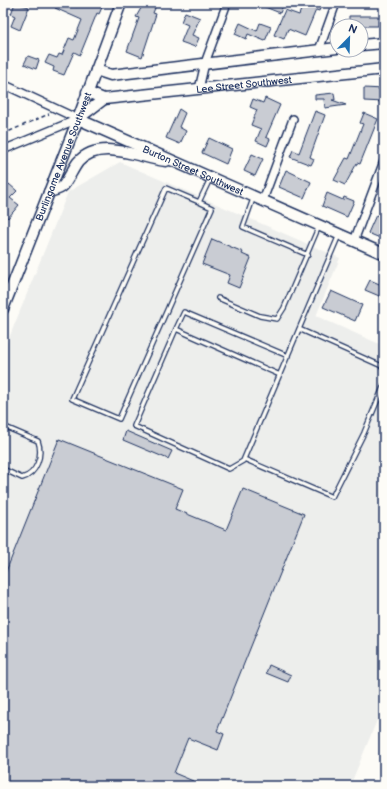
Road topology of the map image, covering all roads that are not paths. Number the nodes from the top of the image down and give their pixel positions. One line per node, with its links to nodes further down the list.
1 (121, 3): 10 (street, Burlingame Avenue Southwest)
2 (227, 3): 8 (street)
3 (336, 3): 7 (street)
4 (384, 43): 5 (street)
5 (369, 44)
6 (329, 49): 7 (street)
7 (319, 50): 8 (street)
8 (205, 63): 10 (street); 12 (street)
9 (384, 69): 12 (street, Lee Street Southwest)
10 (96, 70): 13 (street, Burlingame Avenue Southwest)
11 (3, 84): 15 (street, Burton Street Southwest)
12 (199, 89): 14 (street, Lee Street Southwest)
13 (87, 92): 14 (street, Lee Street Southwest); 15 (street, Burlingame Avenue Southwest)
14 (104, 99): 15 (street)
15 (78, 119): 17 (street); 19 (street, Burton Street Southwest); 21 (street, Burlingame Avenue Southwest)
16 (293, 120): 22 (street)
17 (3, 150)
18 (384, 160): 26 (street)
19 (176, 162): 20 (street, Burton Street Southwest); 21 (street)
20 (210, 178): 22 (street, Burton Street Southwest); 23 (lane)
21 (50, 192): 29 (street, Burlingame Avenue Southwest)
22 (258, 199): 24 (street, Burton Street Southwest); 28 (lane)
23 (199, 202): 23 (lane)
24 (320, 225): 25 (street, Burton Street Southwest); 28 (lane)
25 (340, 234): 26 (street, Burton Street Southwest); 33 (lane)
26 (354, 241): 27 (street, Burton Street Southwest)
27 (384, 254)
28 (308, 255): 30 (lane)
29 (7, 287): 31 (street, Burlingame Avenue Southwest)
30 (218, 298)
31 (3, 309)
32 (176, 329): 34 (lane); 36 (lane); 39 (lane)
33 (299, 329): 34 (lane); 35 (lane)
34 (288, 356): 36 (lane)
35 (384, 367)
36 (280, 375): 39 (lane)
37 (384, 385): 39 (lane)
38 (3, 426): 40 (lane)
39 (244, 459)
40 (3, 470)

